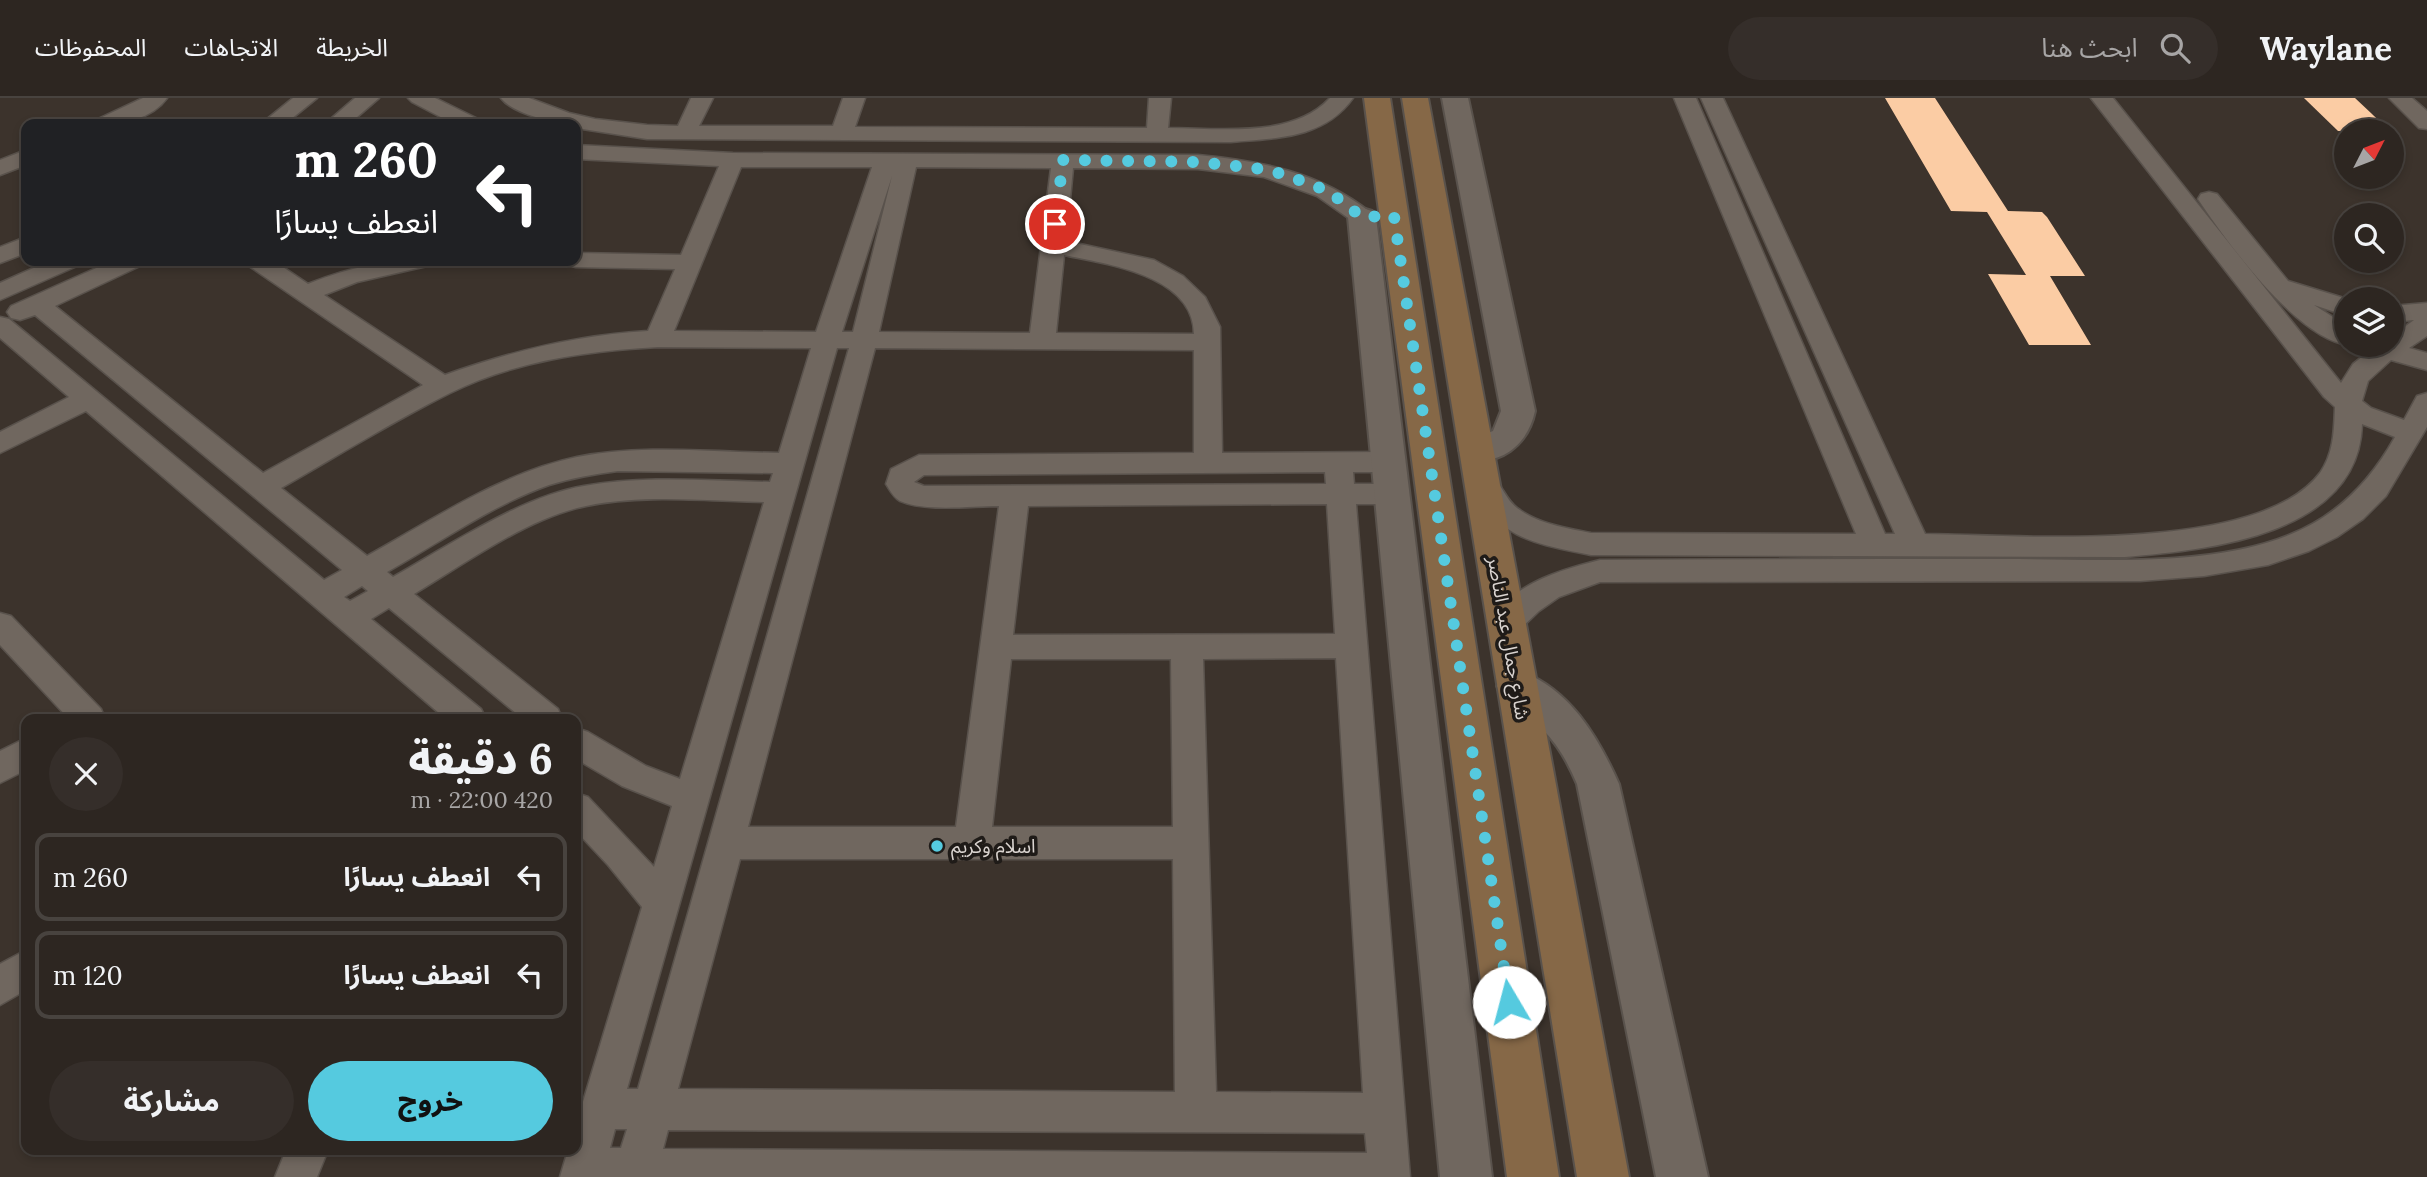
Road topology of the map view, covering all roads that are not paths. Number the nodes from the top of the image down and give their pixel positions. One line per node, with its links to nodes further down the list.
1 (156, 98): 22 (street)
2 (306, 98): 23 (street)
3 (368, 98): 24 (street)
4 (419, 98): 21 (street)
5 (462, 98): 21 (street)
6 (512, 98): 25 (street)
7 (702, 98): 28 (street)
8 (854, 98): 29 (street)
9 (1160, 98): 30 (street)
10 (1342, 98): 32 (street)
11 (1377, 98): 38 (main road)
12 (1415, 98): 76 (main road, شارع جمال عبد الناصر)
13 (1455, 98): 76 (street)
14 (1685, 98): 51 (street)
15 (1712, 98): 52 (street)
16 (2102, 98): 72 (street)
17 (2127, 98): 48 (street)
18 (2400, 98): 26 (street)
19 (2421, 98): 20 (street)
20 (2427, 103)
21 (434, 118)
22 (116, 119)
23 (279, 119)
24 (342, 119)
25 (563, 119)
26 (2427, 123)
27 (581, 124): 28 (street)
28 (685, 133): 29 (street)
29 (842, 133): 30 (street)
30 (1157, 135): 32 (street)
31 (581, 152): 34 (street)
32 (1293, 152): 36 (street); 38 (street)
33 (21, 159): 37 (street)
34 (733, 160): 35 (street); 43 (street)
35 (897, 160): 36 (street); 62 (street); 63 (street)
36 (1063, 160): 39 (street)
37 (0, 168)
38 (1378, 217): 78 (street); 119 (main road)
39 (1053, 245): 64 (street); 65 (street)
40 (21, 246): 41 (street)
41 (0, 256)
42 (581, 260): 43 (street)
43 (690, 262): 61 (street)
44 (57, 266): 49 (street)
45 (120, 266): 53 (street)
46 (266, 266): 50 (street)
47 (395, 266): 50 (street)
48 (2273, 280): 54 (street); 59 (street)
49 (0, 292)
50 (306, 293): 69 (street)
51 (1768, 293): 52 (street); 82 (street)
52 (1801, 294): 83 (street)
53 (37, 304): 58 (street); 80 (street)
54 (2334, 304)
55 (2427, 311): 56 (street)
56 (2404, 313)
57 (2427, 322): 60 (street)
58 (0, 323): 70 (street)
59 (2334, 330)
60 (2404, 334)
61 (659, 339): 62 (street); 69 (street)
62 (826, 340): 63 (street); 77 (street)
63 (864, 341): 64 (street); 102 (street)
64 (1042, 341): 65 (street)
65 (1207, 342): 75 (street)
66 (2404, 355): 68 (street)
67 (2372, 357): 72 (street)
68 (2427, 362)
69 (442, 386): 80 (street)
70 (88, 399): 74 (street); 86 (street)
71 (2427, 402): 73 (street)
72 (2349, 405): 73 (street); 83 (street)
73 (2410, 432): 88 (street)
74 (0, 444)
75 (1208, 464): 79 (street); 81 (street)
76 (1479, 466): 82 (street); 88 (main road, شارع جمال عبد الناصر)
77 (786, 478): 84 (street); 85 (street); 100 (street)
78 (1388, 478): 79 (street); 118 (street)
79 (1340, 479): 81 (street); 91 (street)
80 (260, 487): 84 (street)
81 (1015, 495): 92 (street)
82 (1875, 545): 83 (street)
83 (1915, 545)
84 (364, 571): 85 (street); 86 (street)
85 (390, 593): 87 (street); 96 (street)
86 (322, 595): 87 (street)
87 (348, 617): 95 (street)
88 (1506, 623): 93 (main road, شارع جمال عبد الناصر)
89 (0, 625): 94 (street)
90 (1187, 646): 91 (street); 92 (street); 104 (street)
91 (1353, 646): 111 (street)
92 (996, 647): 103 (street)
93 (1517, 685): 120 (main road, شارع جمال عبد الناصر); 121 (street)
94 (80, 714)
95 (464, 714)
96 (540, 714)
97 (581, 745): 100 (street)
98 (21, 755): 99 (street)
99 (0, 769)
100 (692, 799): 105 (street)
101 (581, 813): 105 (street)
102 (725, 843): 103 (street); 109 (street)
103 (972, 843): 104 (street)
104 (1191, 843): 110 (street)
105 (661, 904): 108 (street)
106 (21, 972): 107 (street)
107 (0, 987)
108 (601, 1108): 109 (street); 113 (street)
109 (652, 1109): 110 (street); 114 (street)
110 (1196, 1112): 111 (street)
111 (1384, 1113): 116 (street)
112 (305, 1155): 117 (street)
113 (582, 1173): 114 (street)
114 (635, 1173): 115 (street)
115 (926, 1174): 116 (street)
116 (1388, 1176)
117 (296, 1177)
118 (1466, 1177)
119 (1533, 1177)
120 (1603, 1177)
121 (1682, 1177)

